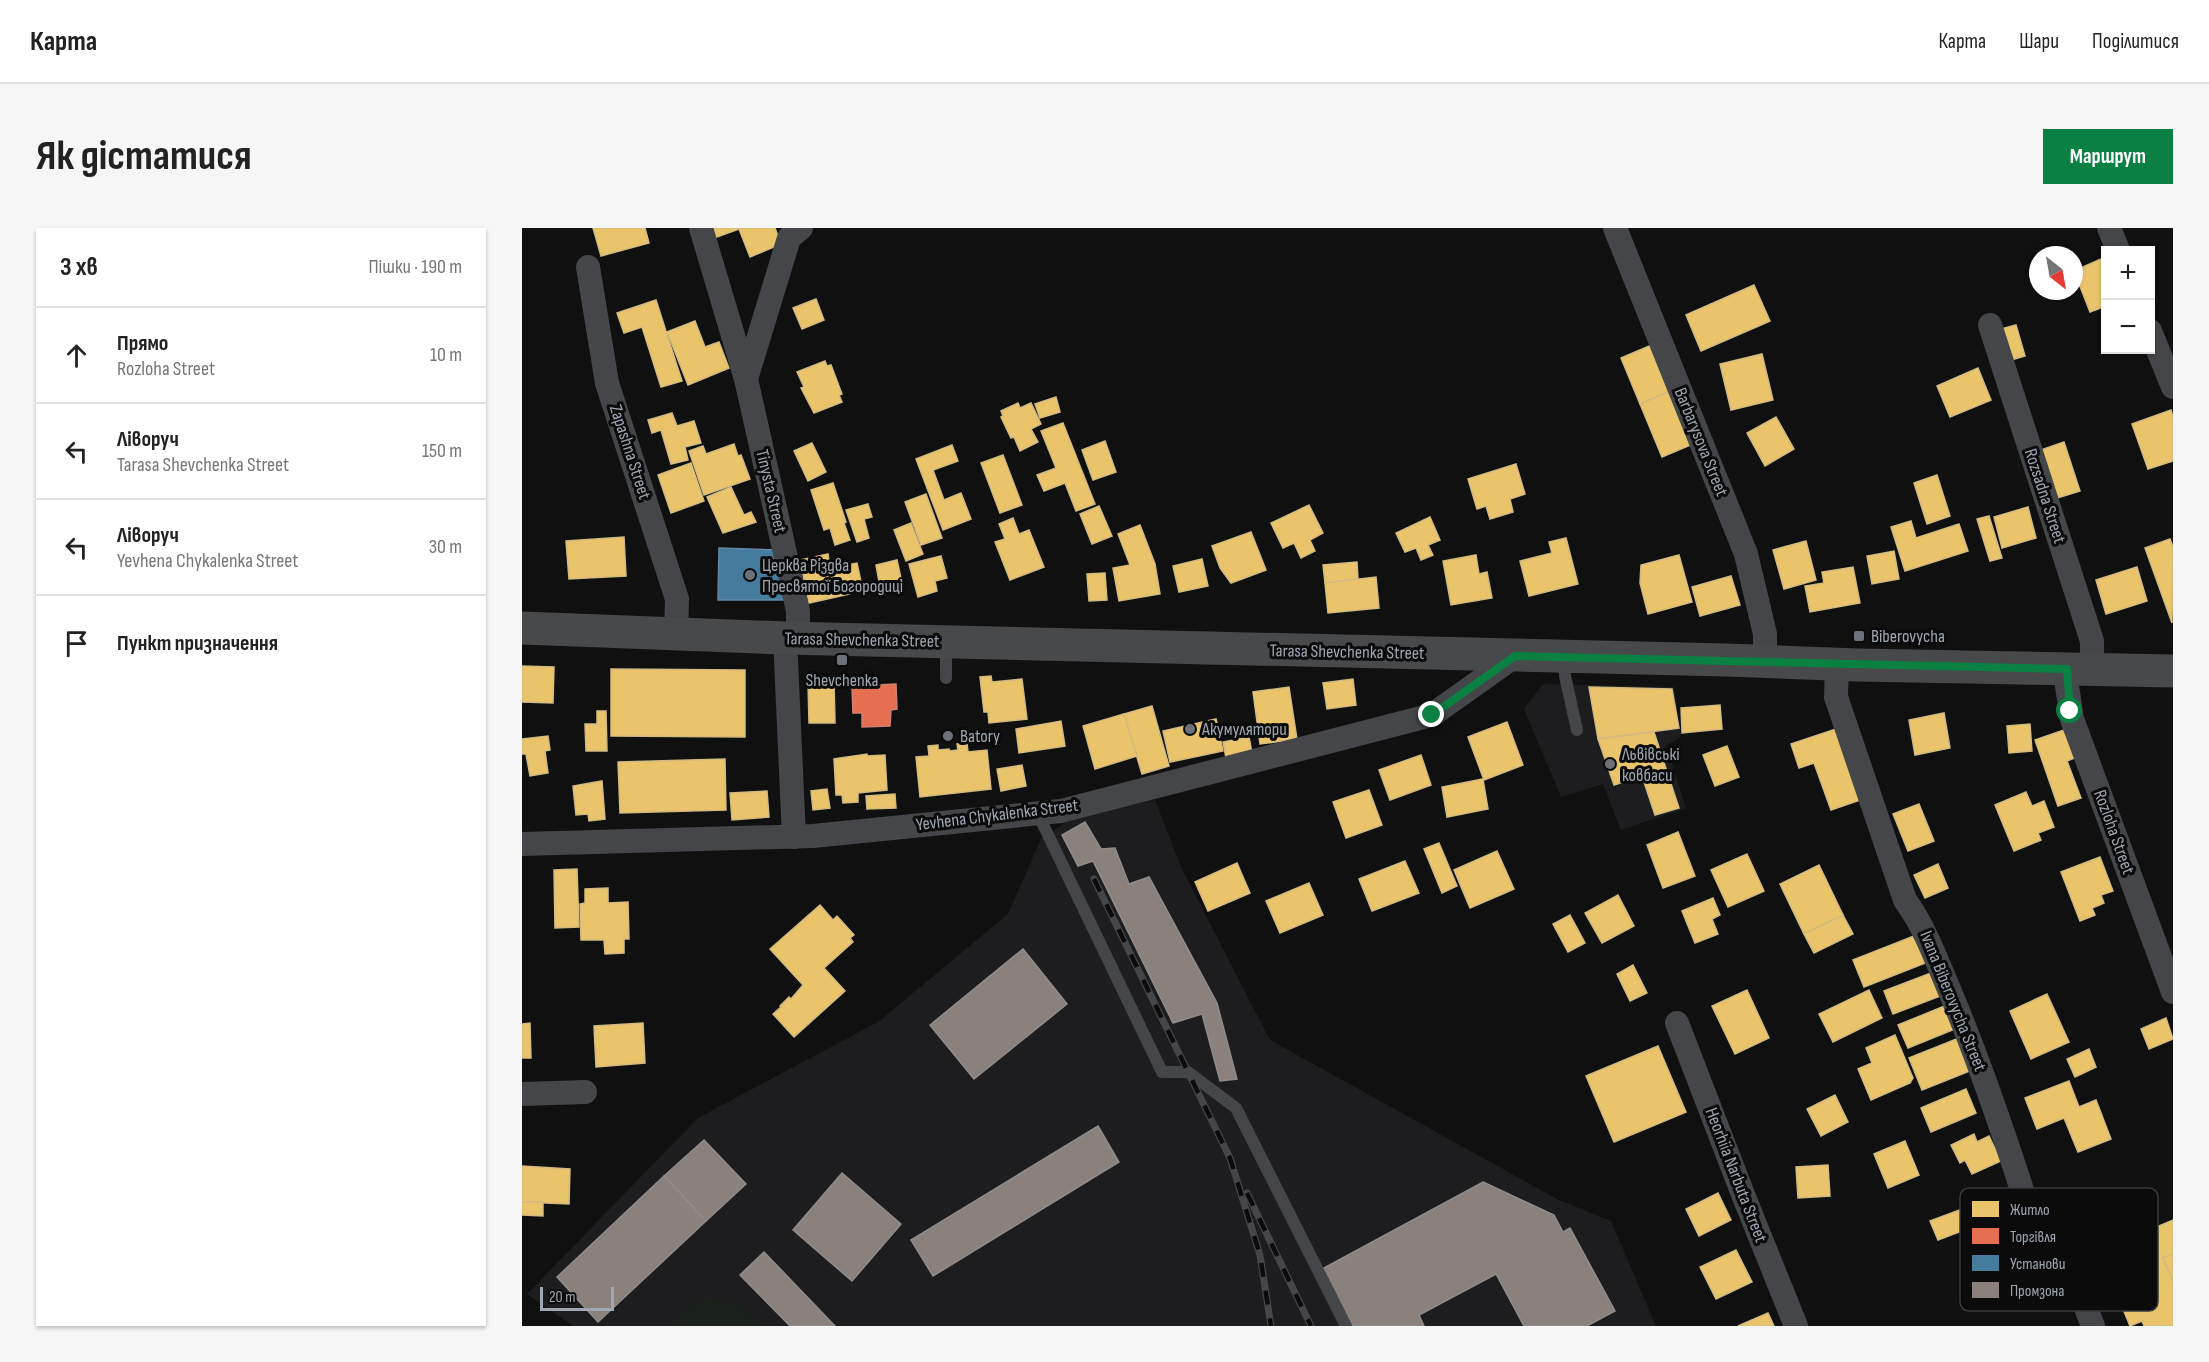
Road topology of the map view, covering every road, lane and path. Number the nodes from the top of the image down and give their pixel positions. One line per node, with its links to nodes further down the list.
1 (701, 228): 9 (street, Tinysta Street)
2 (801, 228): 9 (street, Tinysta Street)
3 (1615, 228): 17 (street, Barbarysova Street)
4 (2109, 228): 5 (street)
5 (2116, 246)
6 (588, 267): 12 (street, Zapashna Street)
7 (1990, 325): 19 (street, Rozsadna Street)
8 (2155, 341): 10 (street)
9 (746, 379): 13 (street, Tinysta Street)
10 (2173, 387)
11 (522, 628): 12 (main road, Tarasa Shevchenka Street)
12 (676, 634): 13 (main road, Tarasa Shevchenka Street)
13 (792, 638): 14 (main road, Tarasa Shevchenka Street); 24 (street, Tinysta Street)
14 (946, 642): 15 (main road, Tarasa Shevchenka Street); 21 (lane)
15 (1515, 656): 16 (main road, Tarasa Shevchenka Street); 23 (street, Yevhena Chykalenka Street)
16 (1564, 657): 17 (main road, Tarasa Shevchenka Street); 22 (lane)
17 (1764, 662): 18 (main road, Tarasa Shevchenka Street)
18 (1838, 664): 19 (main road, Tarasa Shevchenka Street); 30 (street, Ivana Biberovycha Street)
19 (2079, 669): 20 (main road, Tarasa Shevchenka Street); 26 (street, Rozloha Street)
20 (2173, 671)
21 (946, 678)
22 (1577, 729)
23 (1037, 812): 24 (street, Yevhena Chykalenka Street); 32 (lane)
24 (794, 837): 25 (street, Yevhena Chykalenka Street)
25 (522, 844)
26 (2173, 992)
27 (1677, 1023): 33 (street, Heorhiia Narbuta Street)
28 (585, 1092): 29 (street)
29 (522, 1094)
30 (2022, 1188)
31 (2087, 1311): 34 (street)
32 (1346, 1326)
33 (1796, 1326)
34 (2093, 1326)

